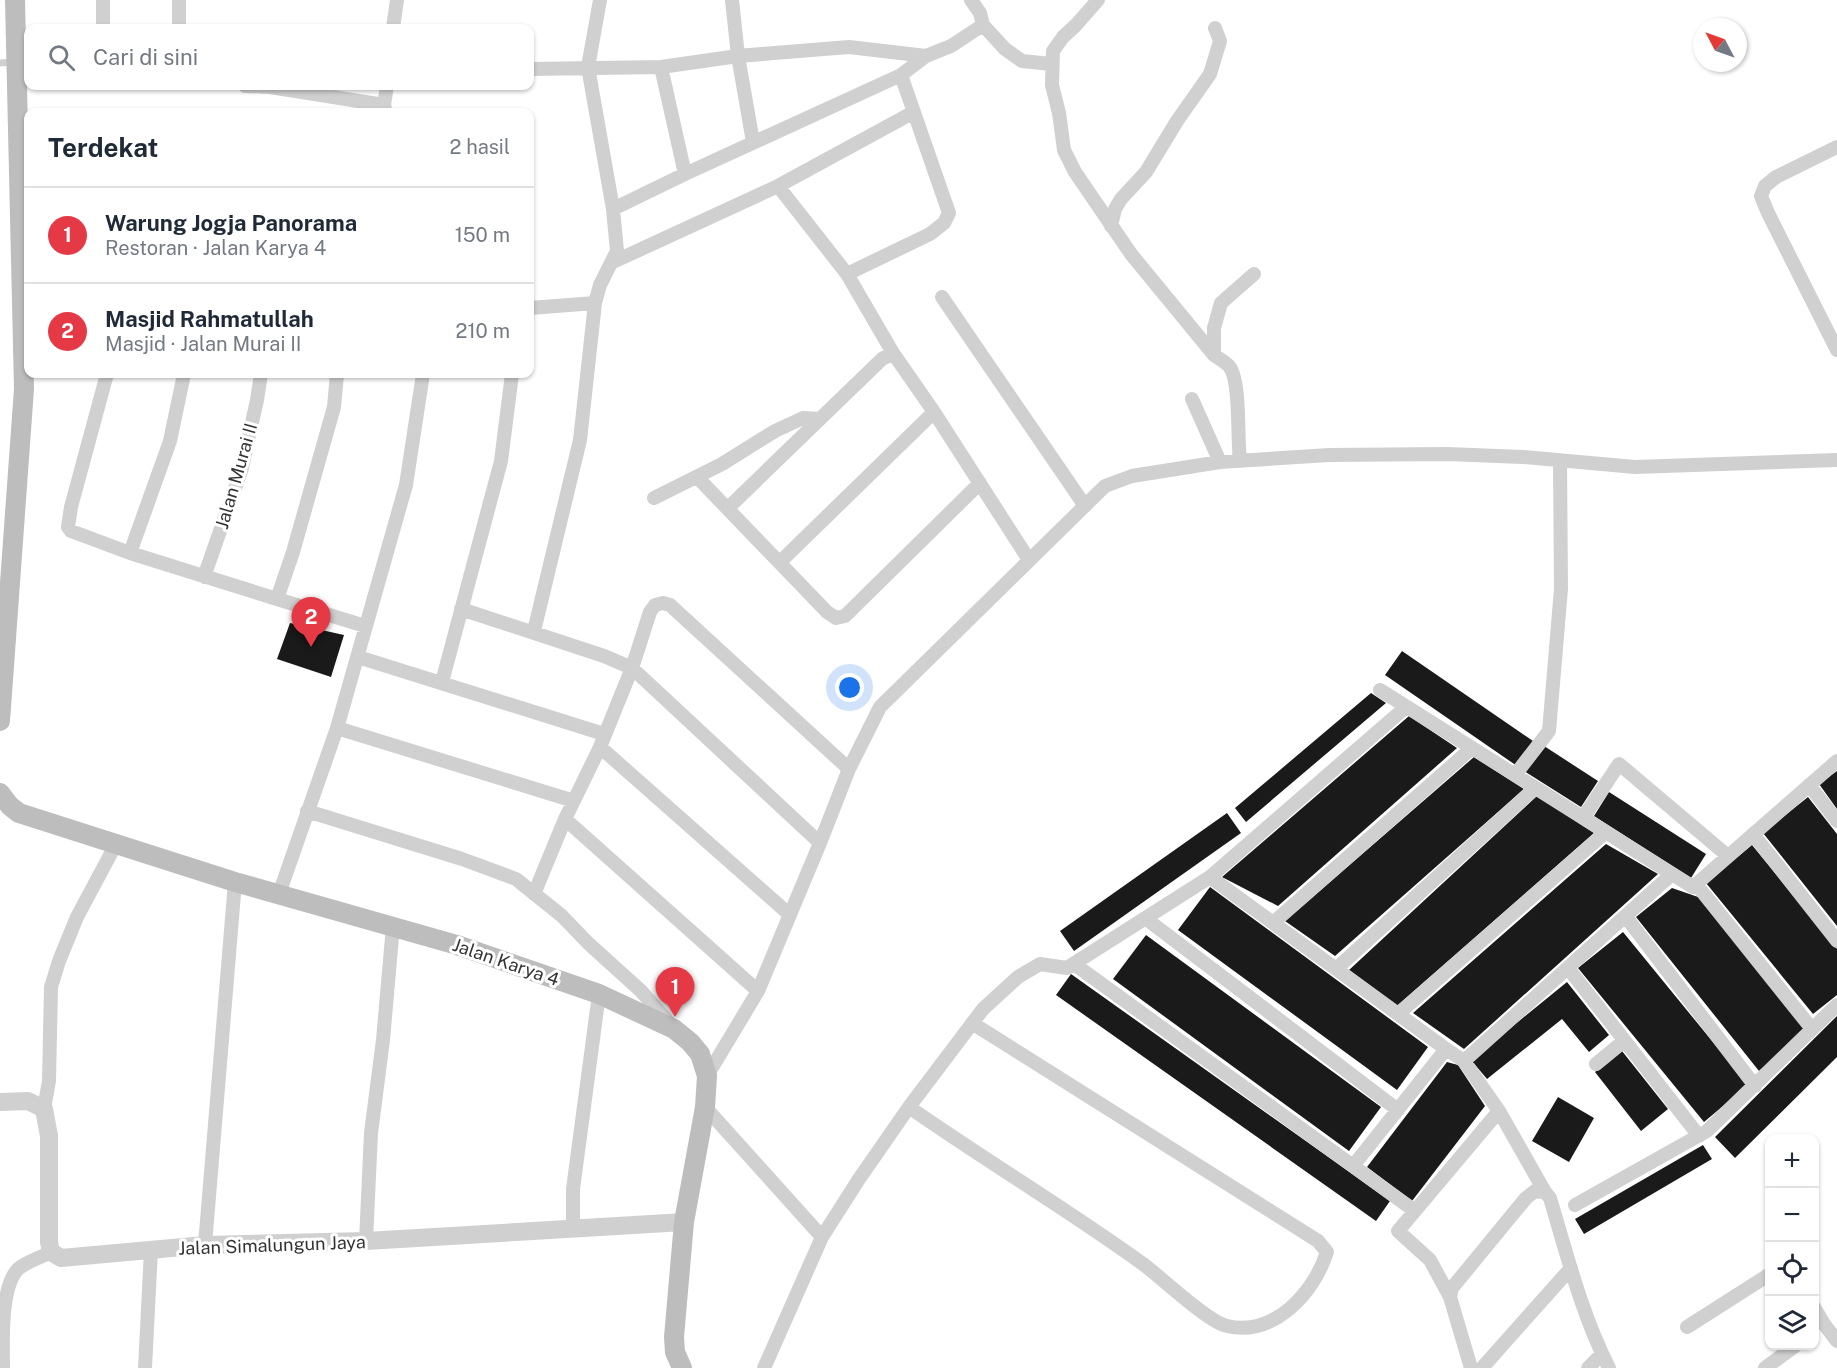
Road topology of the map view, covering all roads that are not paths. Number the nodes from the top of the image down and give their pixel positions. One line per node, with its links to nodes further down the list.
1 (15, 0): 16 (main road)
2 (103, 0): 9 (street)
3 (179, 0): 10 (street)
4 (397, 0): 11 (street)
5 (600, 0): 18 (street)
6 (732, 0): 14 (street)
7 (971, 0): 12 (street)
8 (1098, 0): 17 (street)
9 (103, 24)
10 (179, 24)
11 (394, 24)
12 (983, 26): 15 (street); 17 (street)
13 (1215, 28): 34 (street)
14 (738, 56): 15 (street); 19 (street); 27 (street)
15 (926, 56): 21 (street)
16 (14, 63): 28 (main road)
17 (1051, 64): 34 (street)
18 (588, 67): 19 (street); 20 (street); 32 (street)
19 (661, 67): 30 (street)
20 (534, 69)
21 (901, 75): 26 (street); 27 (street)
22 (286, 90): 24 (street)
23 (387, 90): 25 (street)
24 (380, 108)
25 (385, 108)
26 (914, 112): 31 (street); 36 (street)
27 (753, 142): 30 (street)
28 (23, 143): 33 (main road)
29 (1837, 147): 41 (street)
30 (685, 174): 32 (street)
31 (778, 186): 35 (street); 36 (street)
32 (613, 210): 35 (street)
33 (24, 220): 75 (main road)
34 (1112, 226): 43 (street)
35 (613, 262): 39 (street)
36 (847, 274): 42 (street)
37 (1254, 274): 43 (street)
38 (942, 297): 60 (street)
39 (596, 303): 40 (street); 69 (street)
40 (534, 308)
41 (1837, 350)
42 (893, 353): 51 (street); 52 (street)
43 (1214, 355): 55 (street)
44 (106, 378): 62 (street)
45 (183, 378): 62 (street)
46 (260, 378): 65 (street, Jalan Murai II)
47 (337, 378): 66 (street)
48 (422, 378): 68 (street)
49 (511, 378): 67 (street)
50 (1192, 399): 56 (street)
51 (934, 412): 58 (street); 64 (street)
52 (820, 419): 57 (street); 61 (street)
53 (1560, 460): 54 (street); 55 (street); 81 (street)
54 (1837, 460)
55 (1240, 461): 56 (street)
56 (1220, 462): 60 (street)
57 (697, 477): 59 (street); 61 (street)
58 (980, 483): 63 (street); 64 (street)
59 (654, 498)
60 (1085, 506): 63 (street)
61 (728, 508): 64 (street)
62 (130, 554): 65 (street)
63 (1029, 560): 80 (street)
64 (780, 562)
65 (204, 577): 66 (street)
66 (277, 599): 68 (street)
67 (461, 609): 69 (street); 72 (street)
68 (365, 626): 70 (street)
69 (534, 631): 71 (street)
70 (358, 657): 72 (street); 76 (street)
71 (632, 668): 77 (street); 80 (street); 92 (street)
72 (442, 682): 77 (street)
73 (1380, 690): 74 (street)
74 (1406, 707): 78 (street); 96 (street)
75 (0, 721)
76 (337, 728): 85 (street); 86 (street)
77 (602, 740): 85 (street); 101 (street)
78 (1472, 748): 81 (street); 104 (street)
79 (1837, 761): 82 (street)
80 (849, 769): 92 (street)
81 (1515, 775): 83 (street)
82 (1809, 785): 89 (street); 91 (street)
83 (1535, 788): 87 (street); 109 (street)
84 (1, 797): 93 (main road, Jalan Karya 4)
85 (574, 801): 88 (street)
86 (307, 811): 99 (street); 100 (street)
87 (1583, 818): 90 (street); 94 (street)
88 (566, 819): 100 (street); 110 (street)
89 (1837, 821)
90 (1606, 832): 95 (street); 113 (street)
91 (1754, 834): 94 (street); 106 (street)
92 (820, 843): 101 (street)
93 (116, 844): 97 (main road, Jalan Karya 4); 126 (street)
94 (1728, 856): 98 (street)
95 (1672, 874): 98 (street); 102 (street)
96 (1210, 876): 103 (street); 104 (street)
97 (235, 882): 99 (main road, Jalan Karya 4); 138 (street)
98 (1696, 884): 116 (street)
99 (279, 894): 105 (main road, Jalan Karya 4)
100 (534, 894): 115 (street)
101 (790, 915): 110 (street)
102 (1626, 917): 108 (street); 122 (street)
103 (1145, 918): 107 (street); 127 (street)
104 (1273, 923): 109 (street)
105 (393, 926): 111 (main road, Jalan Karya 4); 137 (street)
106 (1837, 941)
107 (1074, 964): 114 (street); 130 (street)
108 (1568, 968): 117 (street); 119 (street)
109 (1336, 969): 113 (street)
110 (758, 991): 121 (street)
111 (599, 994): 115 (main road, Jalan Karya 4); 135 (street)
112 (1837, 1005): 116 (street)
113 (1398, 1014): 118 (street)
114 (972, 1023): 125 (street); 125 (street)
115 (674, 1029): 121 (main road, Jalan Karya 4)
116 (1812, 1029): 122 (street)
117 (1624, 1041): 120 (street); 129 (street)
118 (1446, 1050): 119 (street); 127 (street)
119 (1464, 1061): 128 (street)
120 (1596, 1064)
121 (707, 1076): 124 (main road, Jalan Karya 4)
122 (1755, 1086): 129 (street)
123 (0, 1102): 126 (street)
124 (705, 1107): 134 (main road, Jalan Karya 4); 136 (street)
125 (909, 1107): 136 (street)
126 (44, 1109): 140 (street)
127 (1398, 1110): 130 (street)
128 (1499, 1111): 131 (street); 133 (street)
129 (1699, 1136): 132 (street)
130 (1353, 1166): 133 (street)
131 (1545, 1192): 141 (street); 143 (street)
132 (1575, 1205)
133 (1415, 1211): 143 (street)
134 (684, 1222): 135 (street, Jalan Simalungun Jaya); 151 (main road, Jalan Karya 4)
135 (573, 1229): 137 (street, Jalan Simalungun Jaya)
136 (822, 1237): 152 (street)
137 (366, 1241): 138 (street, Jalan Simalungun Jaya)
138 (205, 1245): 139 (street, Jalan Simalungun Jaya)
139 (151, 1250): 140 (street, Jalan Simalungun Jaya); 150 (street)
140 (51, 1252): 149 (street)
141 (1570, 1268): 148 (street); 154 (street)
142 (1765, 1277): 144 (street)
143 (1450, 1297): 153 (street)
144 (1687, 1328)
145 (1819, 1328): 146 (street)
146 (1837, 1341)
147 (1790, 1350): 157 (street)
148 (1602, 1354): 155 (street); 156 (street)
149 (3, 1368)
150 (145, 1368)
151 (682, 1368)
152 (764, 1368)
153 (1471, 1368)
154 (1482, 1368)
155 (1588, 1368)
156 (1610, 1368)
157 (1765, 1368)

